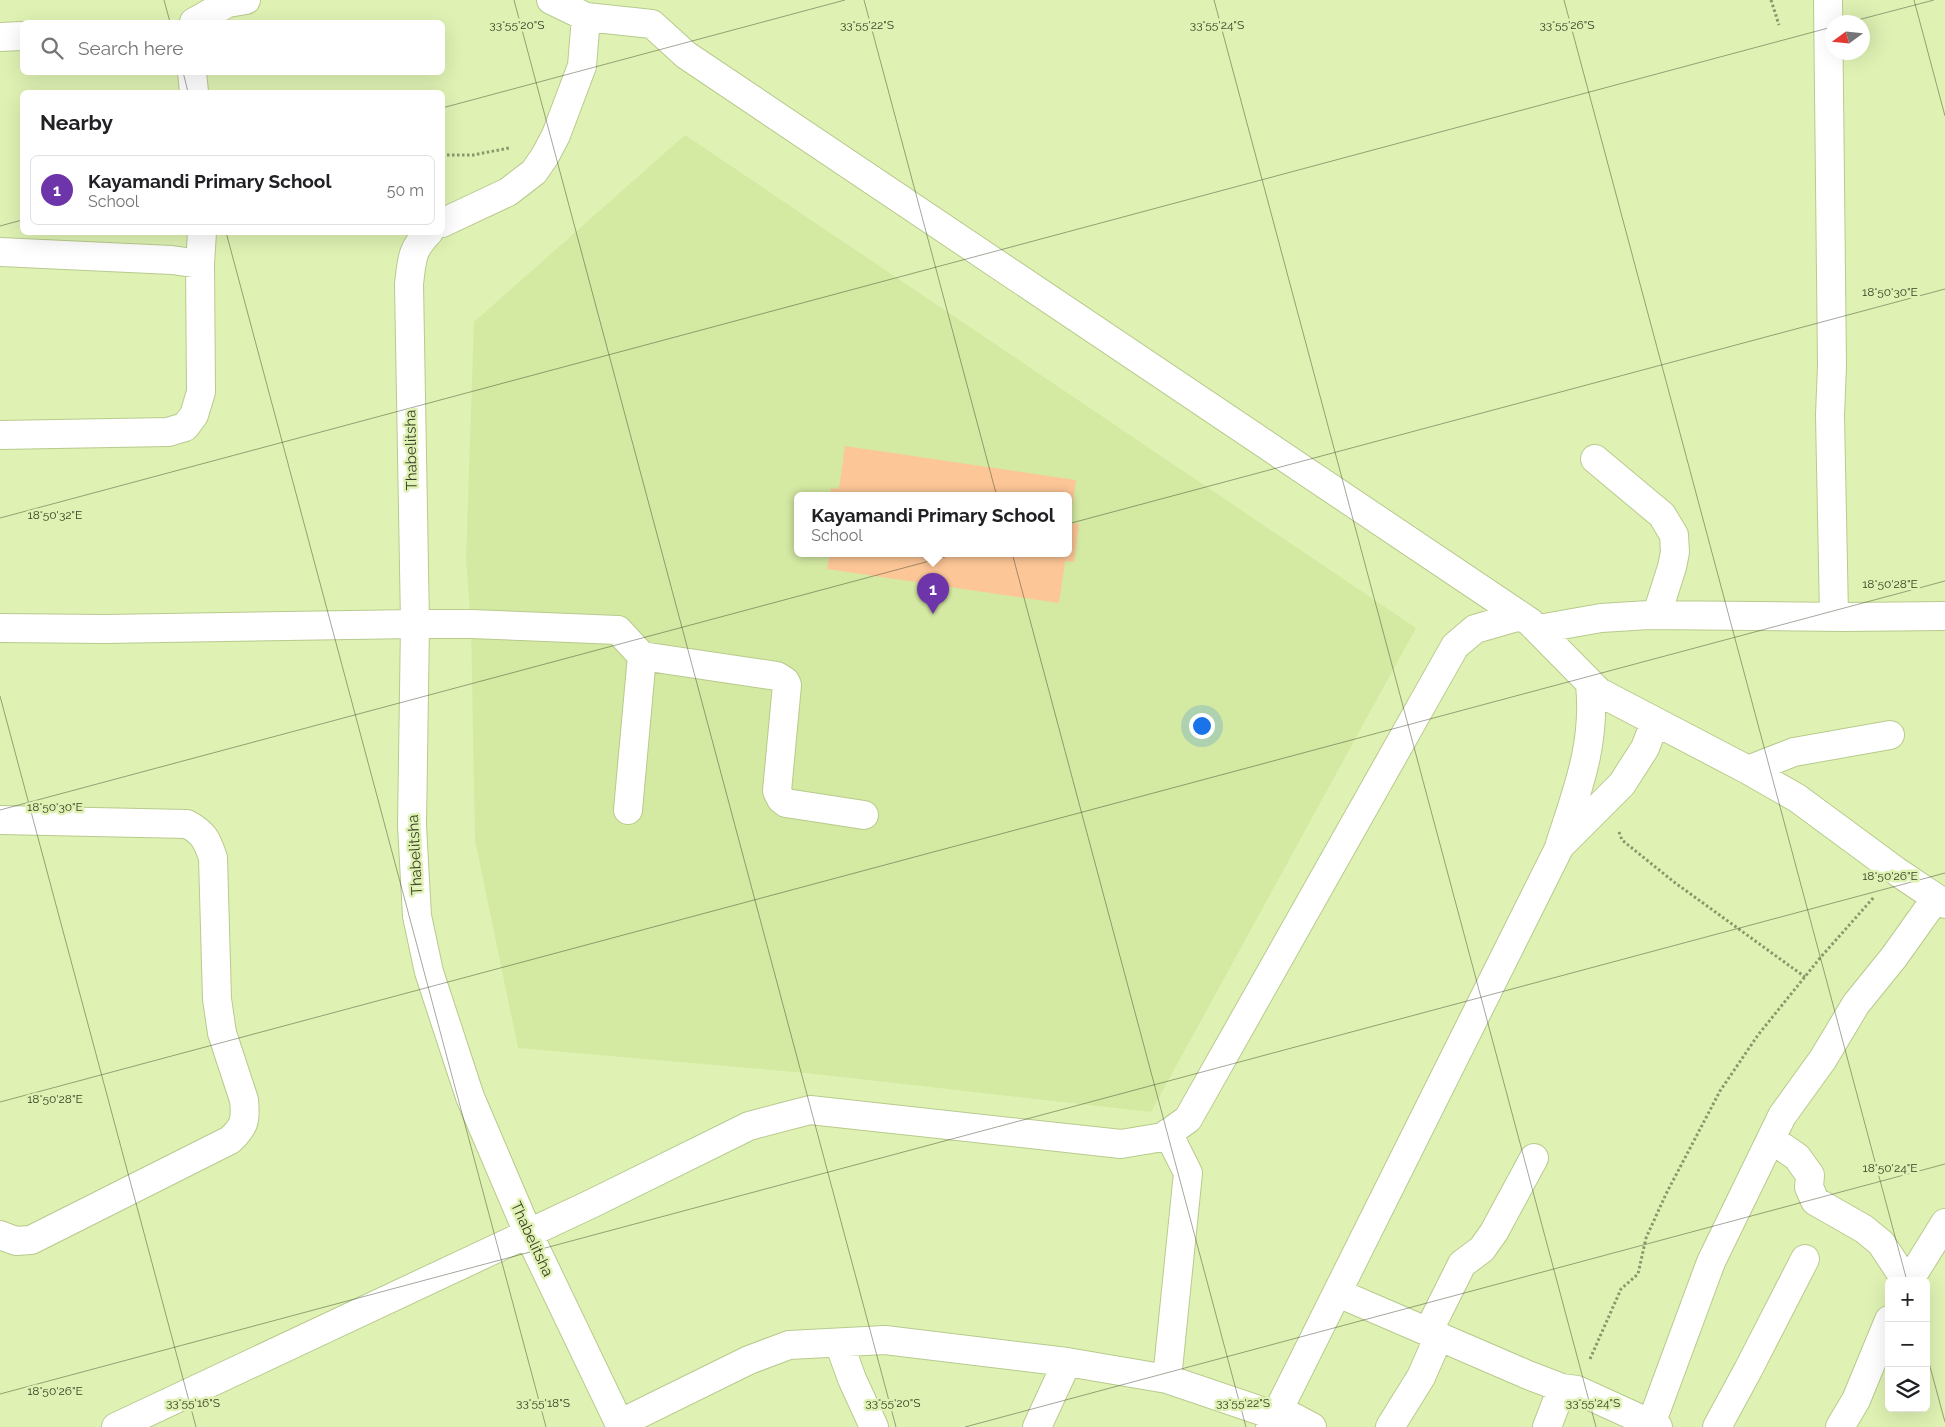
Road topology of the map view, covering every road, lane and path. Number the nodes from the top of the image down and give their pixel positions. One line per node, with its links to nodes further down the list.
1 (246, 0): 6 (street)
2 (551, 0): 5 (street)
3 (1771, 0): 7 (path)
4 (1828, 0): 22 (street)
5 (586, 17): 12 (street); 24 (street)
6 (198, 20)
7 (1779, 25)
8 (20, 36): 9 (street)
9 (0, 37)
10 (192, 75): 11 (street)
11 (194, 90)
12 (556, 134): 13 (path); 14 (street)
13 (445, 155)
14 (445, 222)
15 (202, 235): 18 (street)
16 (424, 238): 25 (street, Thabelitsha)
17 (0, 252): 18 (street)
18 (200, 264): 19 (street)
19 (0, 435)
20 (1595, 459): 21 (street)
21 (1657, 614): 22 (street); 24 (street)
22 (1834, 616): 23 (street)
23 (1945, 616)
24 (1529, 622): 28 (street); 40 (street)
25 (415, 624): 26 (street); 27 (street); 44 (street, Thabelitsha)
26 (0, 628)
27 (642, 656): 33 (street); 34 (street)
28 (1590, 684): 29 (street); 36 (street)
29 (1655, 722): 31 (street); 32 (street)
30 (1890, 735): 31 (street)
31 (1748, 770): 37 (street)
32 (1607, 801): 36 (street); 39 (path)
33 (628, 810)
34 (864, 815)
35 (0, 820): 45 (street)
36 (1560, 846): 49 (street)
37 (1896, 871): 38 (street); 39 (path)
38 (1941, 901): 41 (street)
39 (1805, 977): 55 (path)
40 (1168, 1133): 44 (street); 54 (street)
41 (1771, 1139): 47 (street); 58 (street)
42 (1534, 1158): 51 (street)
43 (1945, 1223): 48 (street)
44 (528, 1233): 57 (street, Thabelitsha); 59 (street)
45 (0, 1235)
46 (1805, 1259): 65 (street)
47 (1905, 1277)
48 (1911, 1277)
49 (1338, 1293): 51 (street); 56 (street)
50 (1888, 1322): 66 (street)
51 (1433, 1334): 55 (street); 63 (street)
52 (839, 1343): 53 (street); 57 (street); 60 (street)
53 (1068, 1362): 54 (street); 61 (street)
54 (1167, 1379): 56 (street)
55 (1569, 1389): 58 (street); 64 (street)
56 (1275, 1418): 62 (street)
57 (620, 1426)
58 (1654, 1426)
59 (116, 1427)
60 (874, 1427)
61 (1038, 1427)
62 (1312, 1427)
63 (1390, 1427)
64 (1547, 1427)
65 (1717, 1427)
66 (1840, 1427)

